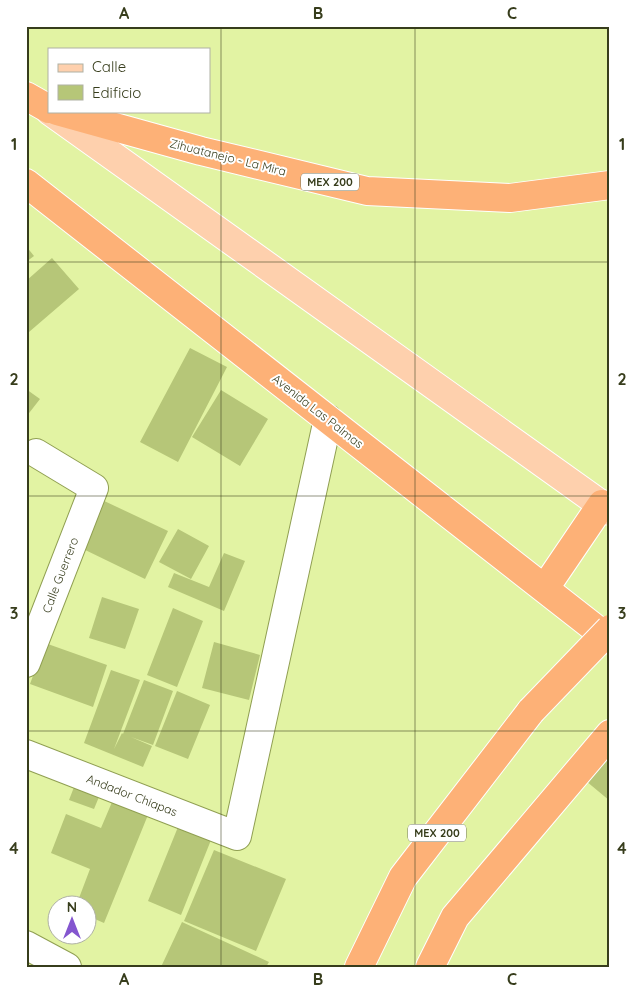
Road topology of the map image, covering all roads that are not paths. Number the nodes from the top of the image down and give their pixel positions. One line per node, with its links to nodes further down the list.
1 (52, 112): 7 (main road)
2 (60, 112): 4 (highway, Zihuatanejo - La Mira / MEX 200)
3 (26, 183): 5 (highway, Avenida Las Palmas)
4 (610, 185)
5 (328, 419): 8 (highway, Avenida Las Palmas); 13 (street, Andador Chiapas)
6 (36, 453): 11 (street, Calle Guerrero)
7 (606, 508): 8 (highway)
8 (545, 588): 10 (highway, Avenida Las Palmas)
9 (610, 630): 16 (highway, MEX 200, bridge)
10 (610, 640)
11 (26, 663)
12 (610, 734): 17 (highway)
13 (26, 754)
14 (26, 945): 15 (street)
15 (67, 967)
16 (360, 967)
17 (430, 967)

